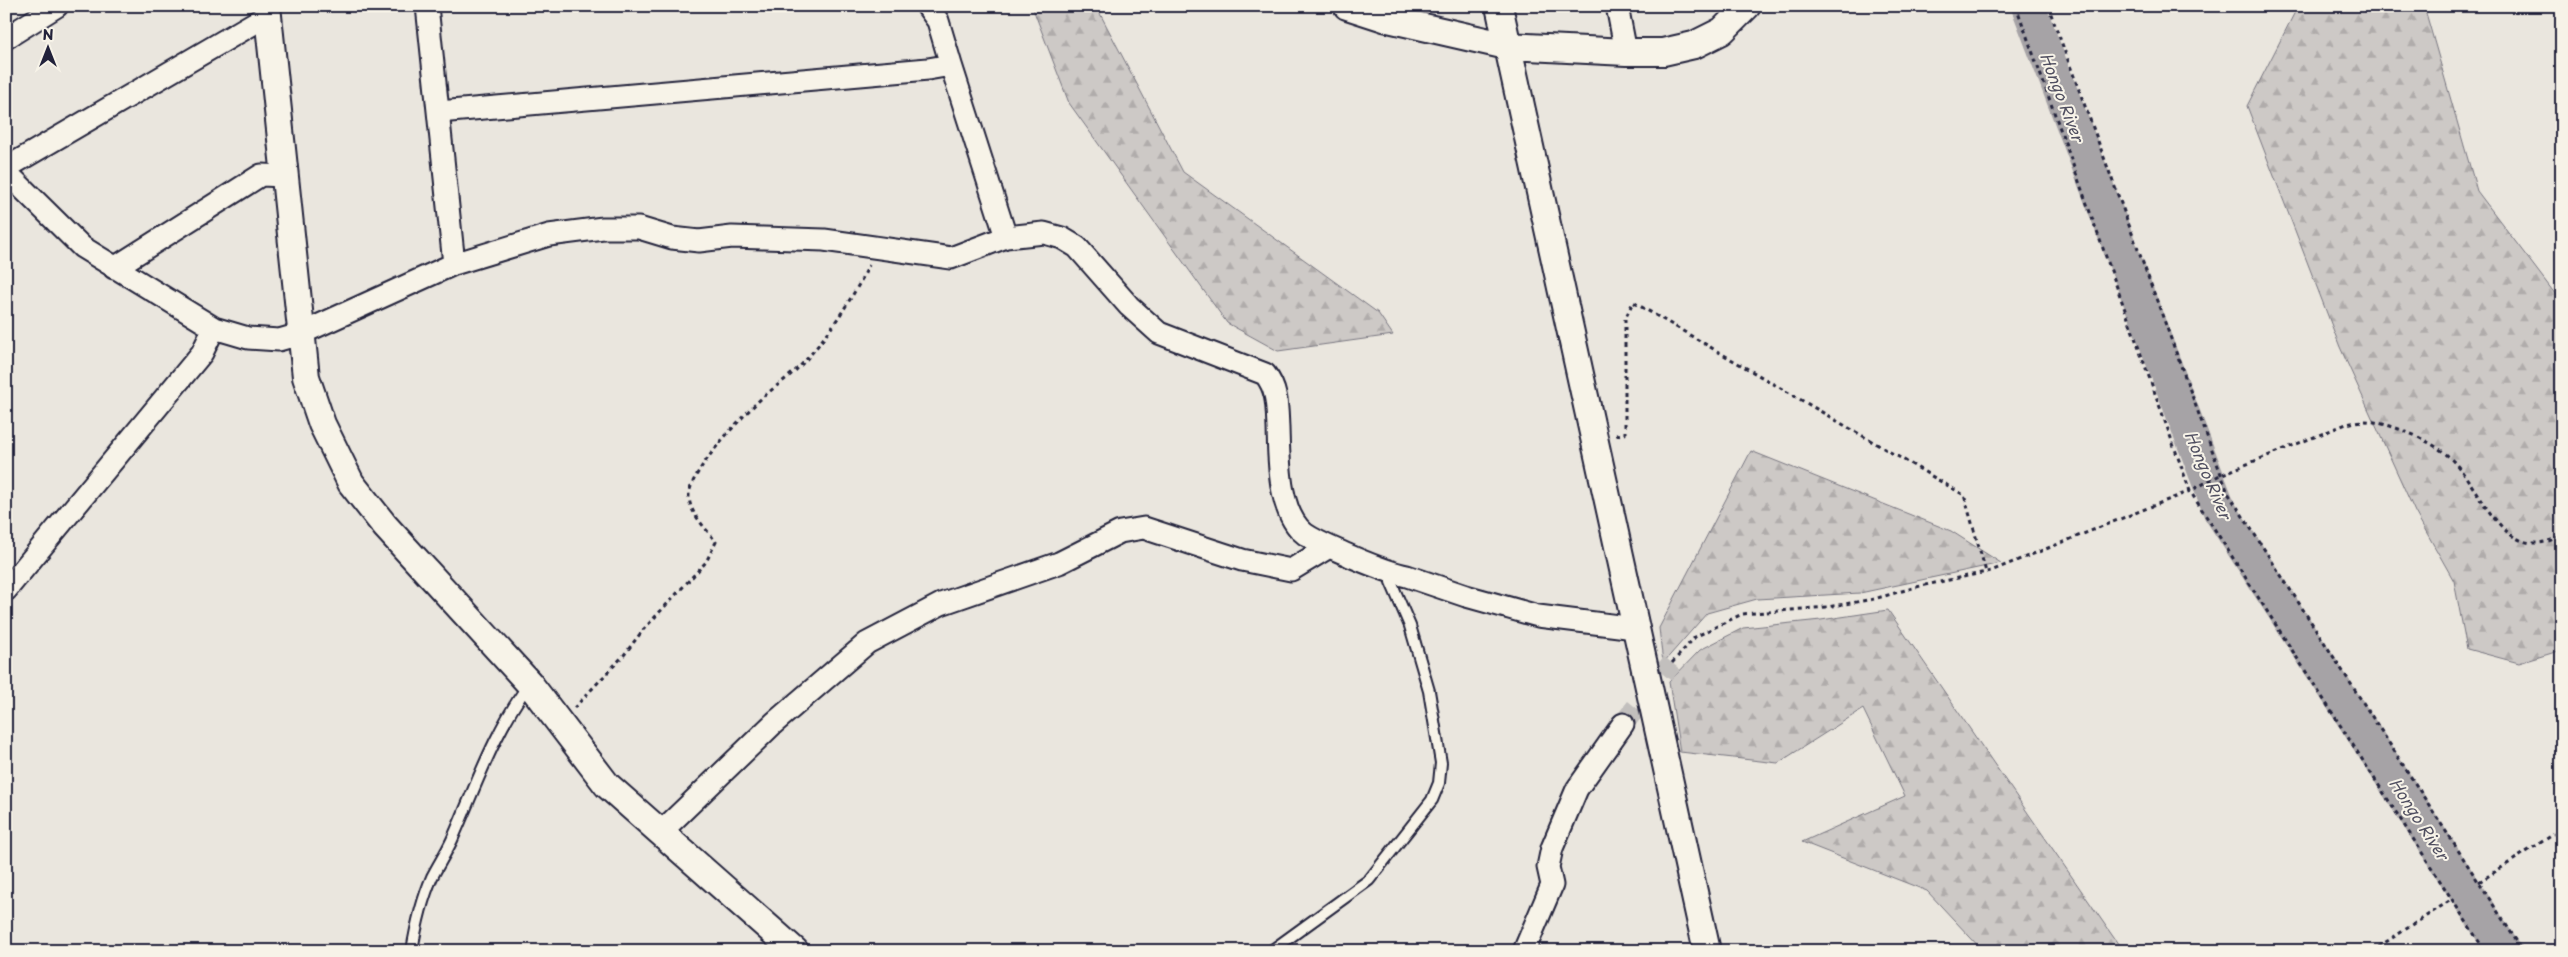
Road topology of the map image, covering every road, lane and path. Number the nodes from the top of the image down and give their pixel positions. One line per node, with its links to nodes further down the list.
1 (57, 6): 12 (street)
2 (427, 6): 16 (street)
3 (927, 6): 15 (street)
4 (1347, 6): 11 (street)
5 (1499, 6): 13 (street)
6 (1618, 6): 14 (street)
7 (1747, 6): 14 (street)
8 (2016, 6): 28 (path)
9 (2048, 6): 27 (path)
10 (267, 11): 17 (street); 19 (street)
11 (1383, 12): 13 (street)
12 (6, 38)
13 (1507, 46): 14 (street); 26 (street)
14 (1626, 52)
15 (951, 65): 16 (street); 20 (street)
16 (439, 112): 22 (street)
17 (6, 168)
18 (6, 172): 23 (street)
19 (285, 176): 23 (street); 25 (street)
20 (1006, 237): 21 (street); 30 (street)
21 (876, 248): 22 (street); 37 (path)
22 (454, 264): 25 (street)
23 (114, 268): 24 (street)
24 (214, 328): 25 (street); 33 (street)
25 (300, 334): 36 (street)
26 (1593, 436): 31 (path); 34 (street)
27 (2220, 475): 28 (path); 29 (path); 41 (path)
28 (2190, 491): 31 (path); 42 (path)
29 (2562, 535)
30 (1329, 547): 32 (street); 40 (street)
31 (1986, 572): 35 (path)
32 (1391, 573): 34 (street); 45 (lane)
33 (6, 590)
34 (1635, 628): 47 (street)
35 (1672, 663)
36 (530, 683): 37 (street); 43 (lane)
37 (560, 722): 40 (street)
38 (1623, 724): 46 (street)
39 (2562, 829): 41 (path)
40 (661, 832): 44 (street)
41 (2479, 882): 50 (path)
42 (2451, 900): 48 (path); 49 (path)
43 (412, 951)
44 (795, 951)
45 (1271, 951)
46 (1524, 951)
47 (1707, 951)
48 (2372, 951)
49 (2484, 951)
50 (2523, 951)

